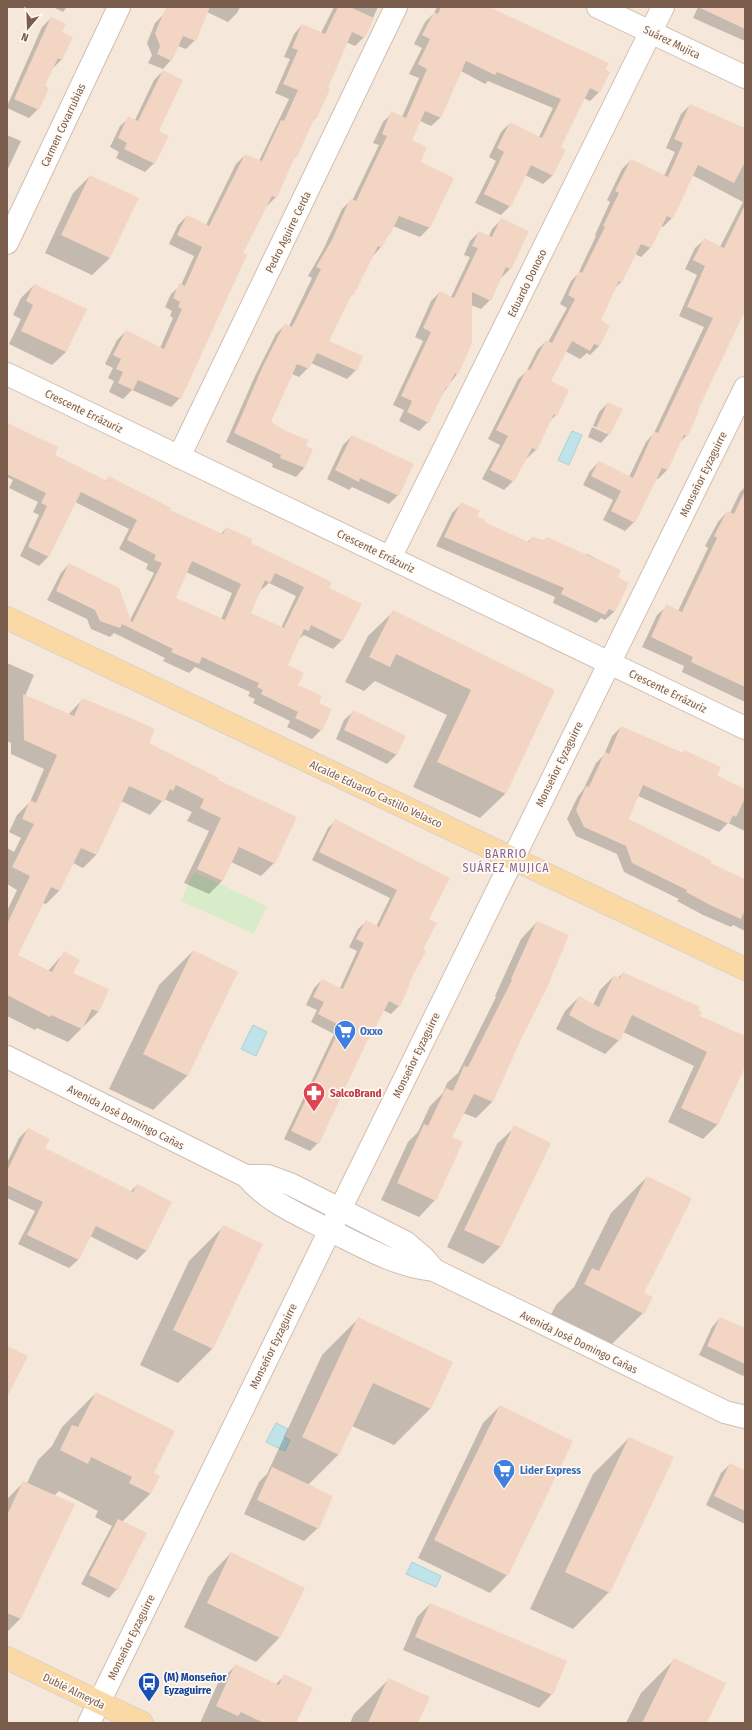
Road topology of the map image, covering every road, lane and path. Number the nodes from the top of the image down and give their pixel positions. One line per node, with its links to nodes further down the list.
1 (119, 7): 7 (street, Carmen Covarrubias)
2 (396, 7): 10 (street, Pedro Aguirre Cerda)
3 (598, 7): 5 (street, Suárez Mujica)
4 (663, 7): 5 (street, Eduardo Donoso)
5 (651, 32): 6 (street, Suárez Mujica); 11 (street, Eduardo Donoso)
6 (745, 77)
7 (7, 243)
8 (7, 374): 10 (street, Crescente Errázuriz)
9 (745, 388): 13 (street, Monseñor Eyzaguirre)
10 (179, 457): 11 (street, Crescente Errázuriz)
11 (390, 558): 13 (street, Crescente Errázuriz)
12 (7, 618): 15 (main road, Alcalde Eduardo Castillo Velasco)
13 (609, 663): 14 (street, Crescente Errázuriz); 15 (street, Monseñor Eyzaguirre)
14 (745, 728)
15 (513, 859): 16 (main road, Alcalde Eduardo Castillo Velasco); 19 (street, Monseñor Eyzaguirre)
16 (745, 969)
17 (10, 1065): 18 (street, Avenida José Domingo Cañas)
18 (246, 1176): 19 (street, Avenida José Domingo Cañas); 20 (street, Avenida José Domingo Cañas)
19 (340, 1209): 20 (street, Monseñor Eyzaguirre); 21 (street, Avenida José Domingo Cañas)
20 (330, 1230): 21 (street, Avenida José Domingo Cañas); 25 (street, Monseñor Eyzaguirre)
21 (434, 1270): 22 (street, Avenida José Domingo Cañas)
22 (735, 1414): 23 (street, Avenida José Domingo Cañas)
23 (745, 1428)
24 (7, 1658): 25 (main road, Dublé Almeyda)
25 (98, 1703): 26 (street, Monseñor Eyzaguirre); 27 (main road, Dublé Almeyda)
26 (89, 1723)
27 (142, 1723)

